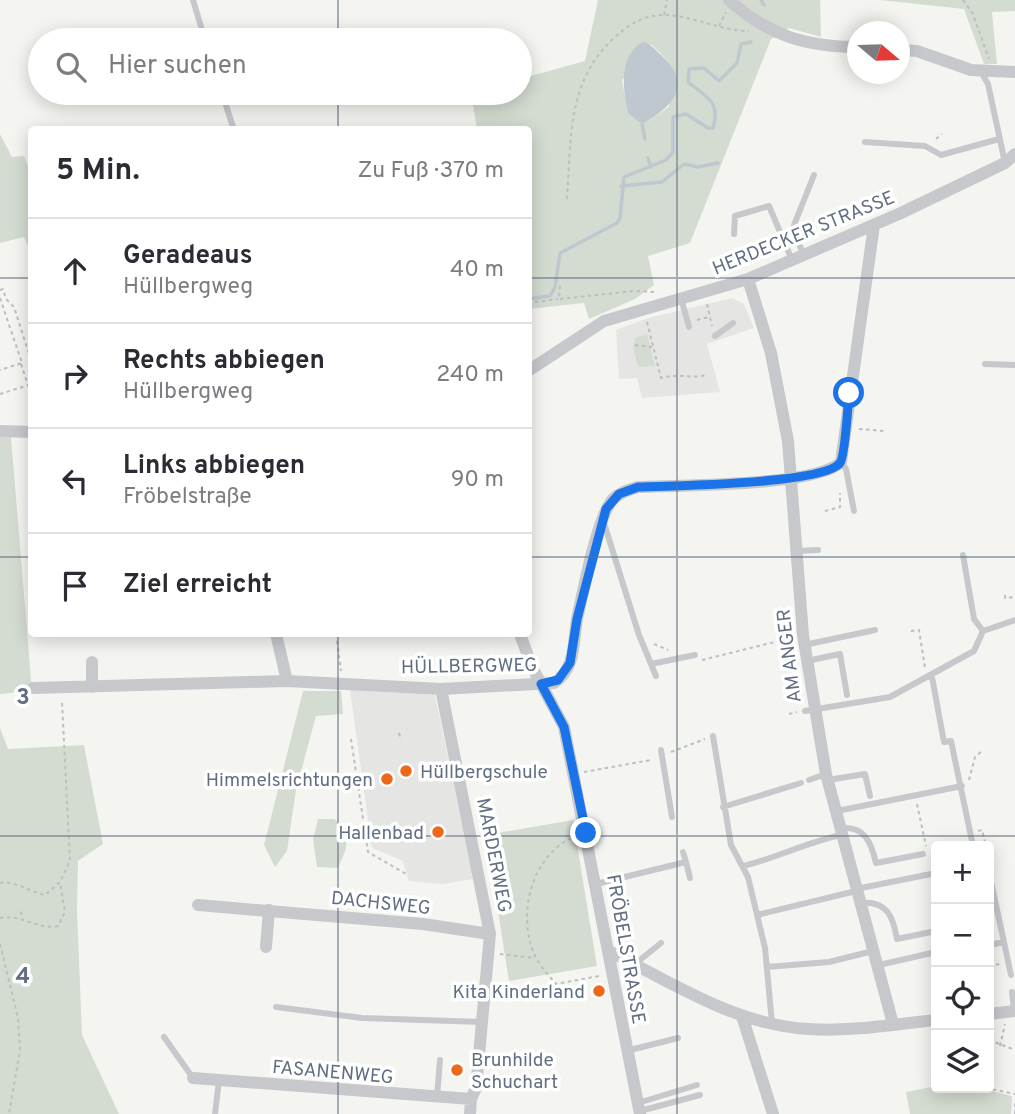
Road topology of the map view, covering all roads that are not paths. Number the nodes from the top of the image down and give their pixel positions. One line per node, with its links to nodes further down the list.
1 (193, 0): 3 (lane)
2 (730, 1): 4 (street)
3 (201, 28)
4 (847, 46)
5 (910, 51): 6 (street)
6 (987, 72): 7 (street); 10 (lane)
7 (1015, 72)
8 (226, 105): 9 (lane)
9 (233, 126)
10 (999, 139): 11 (lane); 12 (lane)
11 (865, 142)
12 (1012, 159): 14 (street, HERDECKER STRASSE)
13 (814, 175): 16 (lane)
14 (874, 225): 16 (street, HERDECKER STRASSE); 27 (street)
15 (734, 234): 16 (lane)
16 (797, 261): 17 (street, HERDECKER STRASSE)
17 (748, 279): 18 (street, HERDECKER STRASSE); 28 (street, AM ANGER)
18 (681, 298): 20 (lane); 24 (street, HERDECKER STRASSE)
19 (733, 323): 21 (lane)
20 (688, 324)
21 (715, 337)
22 (985, 364): 23 (lane)
23 (1015, 365)
24 (532, 369)
25 (0, 430): 26 (street)
26 (28, 432)
27 (837, 465): 28 (street, HÜLLBERGWEG); 29 (lane)
28 (792, 479): 30 (street, HÜLLBERGWEG); 32 (street, AM ANGER)
29 (854, 510)
30 (603, 519): 43 (lane); 47 (street, HÜLLBERGWEG)
31 (818, 550): 32 (lane)
32 (798, 551): 39 (street, AM ANGER)
33 (963, 555): 36 (lane)
34 (1015, 620): 36 (lane)
35 (875, 630): 39 (lane)
36 (983, 631): 45 (lane)
37 (277, 637): 46 (street)
38 (521, 637): 47 (street, FRÖBELSTRASSE)
39 (803, 640): 41 (street, AM ANGER)
40 (695, 655): 43 (lane)
41 (807, 661): 51 (lane); 52 (street, AM ANGER)
42 (92, 662): 48 (street)
43 (651, 664): 44 (lane)
44 (656, 676)
45 (930, 678): 52 (lane); 58 (lane)
46 (287, 681): 48 (street, HÜLLBERGWEG); 50 (street, HÜLLBERGWEG)
47 (541, 684): 50 (street, HÜLLBERGWEG); 71 (street, FRÖBELSTRASSE)
48 (92, 687): 49 (street, HÜLLBERGWEG)
49 (33, 688)
50 (441, 689): 78 (street, MARDERWEG)
51 (848, 695)
52 (809, 710): 55 (street, AM ANGER)
53 (713, 736): 60 (lane)
54 (663, 753): 62 (lane)
55 (827, 777): 56 (lane); 59 (lane); 61 (street, AM ANGER)
56 (808, 780)
57 (801, 783): 60 (lane)
58 (962, 786): 61 (lane); 64 (lane)
59 (870, 796)
60 (723, 807): 68 (lane)
61 (835, 812): 63 (street, AM ANGER)
62 (672, 817)
63 (840, 832): 65 (lane); 68 (lane); 72 (street, AM ANGER)
64 (972, 841)
65 (925, 851)
66 (683, 852): 67 (lane)
67 (686, 862): 70 (lane); 71 (lane)
68 (743, 866): 76 (lane)
69 (931, 874): 72 (lane)
70 (690, 878)
71 (596, 884): 83 (street, FRÖBELSTRASSE)
72 (857, 894): 76 (lane); 77 (lane); 84 (street, AM ANGER)
73 (994, 896): 79 (lane)
74 (198, 905): 75 (street, DACHSWEG)
75 (268, 910): 78 (street, DACHSWEG); 82 (street)
76 (757, 915): 88 (lane)
77 (931, 932)
78 (490, 934): 96 (street, MARDERWEG)
79 (1004, 942): 81 (lane); 89 (lane)
80 (661, 943): 86 (lane)
81 (994, 945)
82 (266, 947)
83 (609, 951): 86 (street); 101 (street, FRÖBELSTRASSE)
84 (875, 951): 87 (street, AM ANGER); 88 (lane)
85 (931, 954): 87 (lane)
86 (635, 964): 94 (street)
87 (879, 965): 98 (street, AM ANGER)
88 (767, 967): 97 (lane)
89 (1011, 975)
90 (1012, 992): 92 (lane)
91 (276, 1007): 96 (lane)
92 (1012, 1012): 93 (street)
93 (994, 1014)
94 (742, 1016): 97 (street); 112 (street)
95 (931, 1020): 98 (street)
96 (482, 1022): 108 (street, MARDERWEG)
97 (772, 1024): 98 (street)
98 (893, 1024)
99 (164, 1037): 103 (lane)
100 (678, 1038): 101 (lane)
101 (626, 1051): 109 (street, FRÖBELSTRASSE)
102 (440, 1060): 107 (lane)
103 (193, 1078): 104 (street, FASANENWEG)
104 (219, 1080): 107 (street, FASANENWEG); 110 (lane)
105 (698, 1086): 109 (lane)
106 (700, 1095): 109 (lane)
107 (436, 1098): 108 (street, FASANENWEG)
108 (471, 1099): 111 (street, MARDERWEG)
109 (640, 1110)
110 (215, 1114)
111 (470, 1114)
112 (774, 1114)

